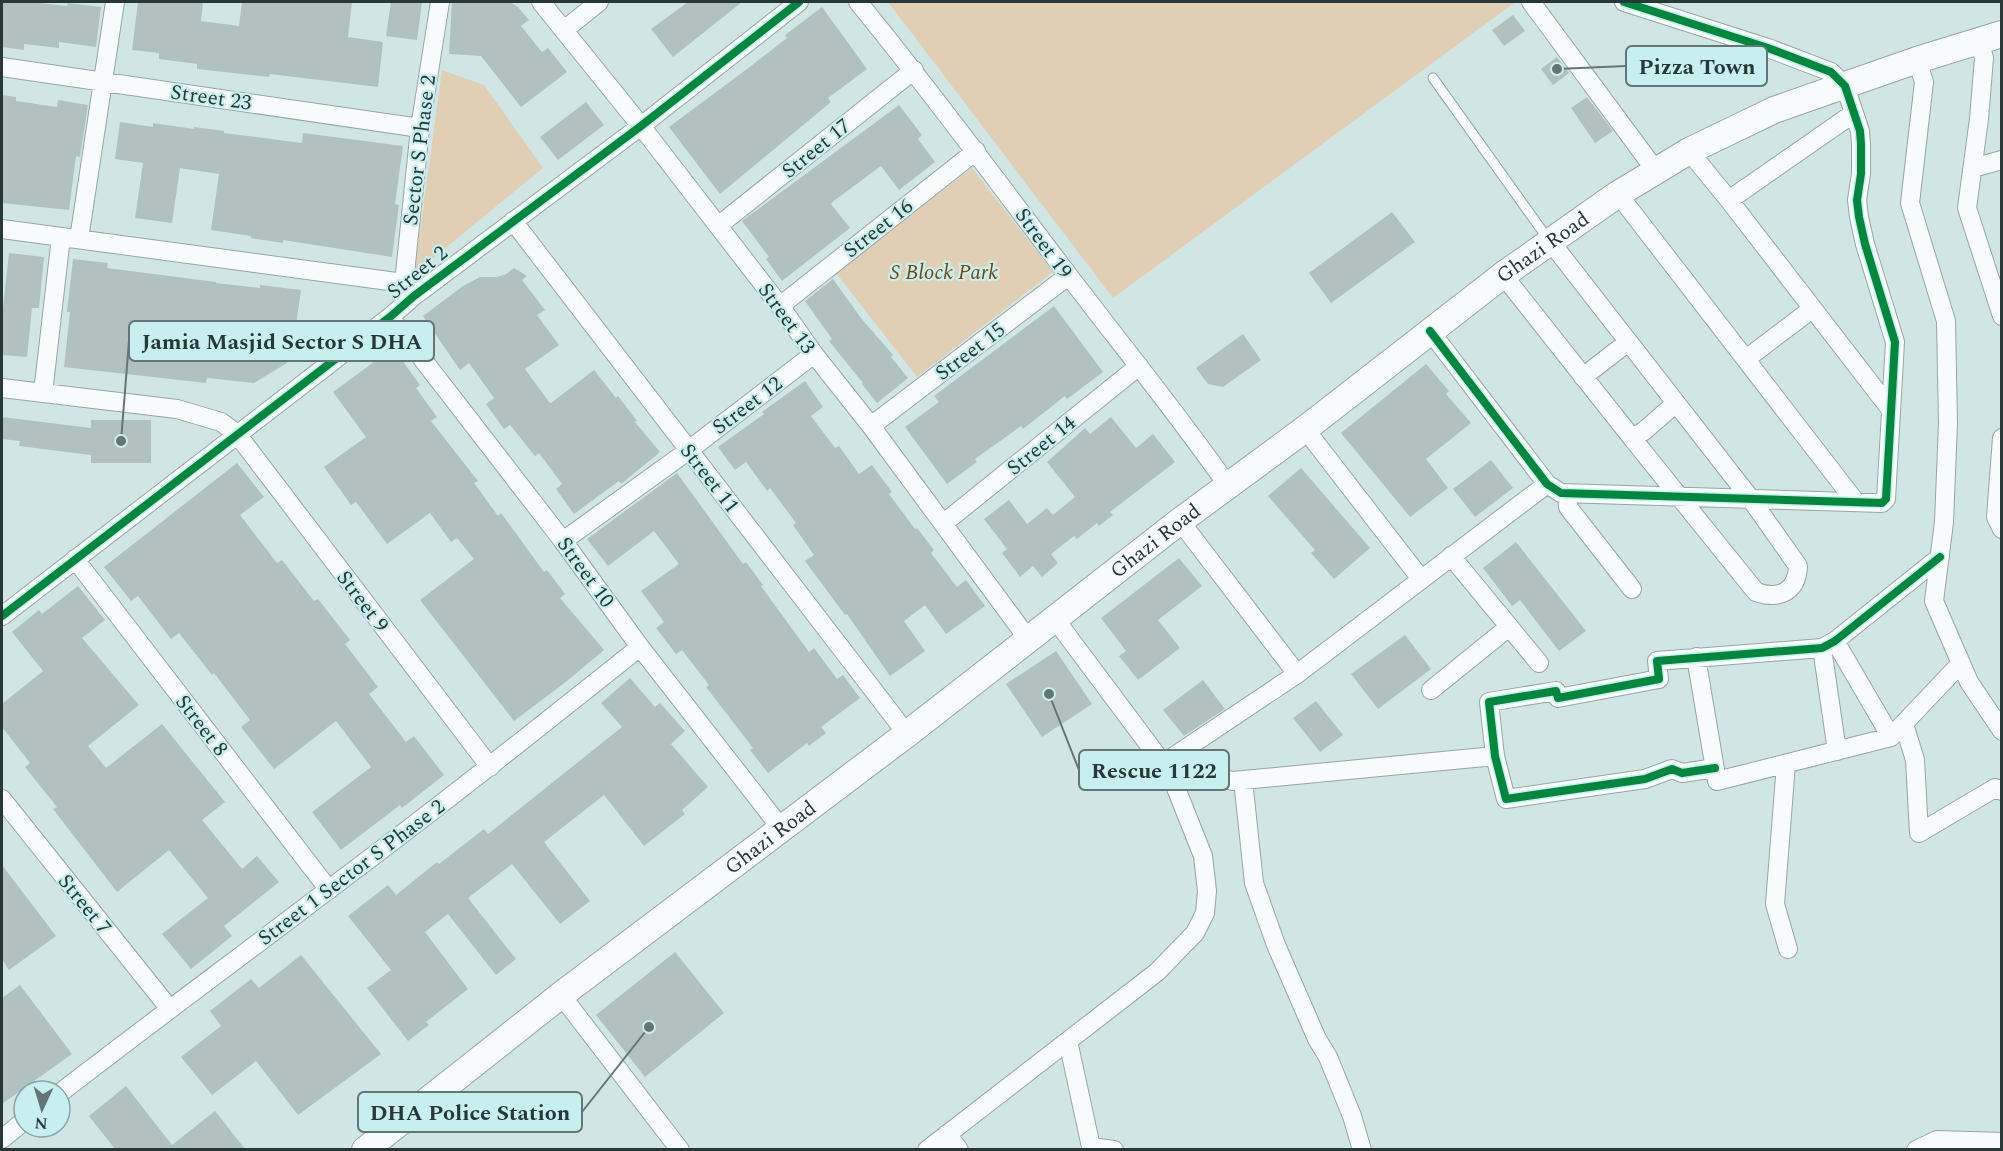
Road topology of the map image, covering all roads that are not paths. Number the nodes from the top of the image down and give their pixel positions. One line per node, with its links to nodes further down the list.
1 (115, 2): 15 (street)
2 (440, 2): 19 (street, Sector S Phase 2)
3 (541, 2): 9 (street, Street 13)
4 (599, 2): 9 (street)
5 (799, 2): 18 (street, Street 2)
6 (858, 2): 13 (street, Street 19)
7 (1531, 2): 24 (street)
8 (1623, 2): 16 (street)
9 (564, 30): 18 (street, Street 13)
10 (1990, 37): 11 (main road, Ghazi Road); 23 (street)
11 (1917, 60): 16 (main road, Ghazi Road); 68 (street)
12 (2, 67): 15 (street, Street 23)
13 (914, 70): 20 (street, Street 19); 28 (street, Street 17)
14 (1433, 78): 32 (lane)
15 (103, 81): 19 (street, Street 23); 31 (street)
16 (1845, 86): 17 (street); 21 (main road, Ghazi Road)
17 (1854, 113): 26 (street); 50 (street)
18 (640, 126): 27 (street, Street 2); 28 (street, Street 13)
19 (420, 128): 36 (street, Sector S Phase 2)
20 (976, 151): 35 (street, Street 19); 37 (street, Street 16)
21 (1689, 151): 24 (main road, Ghazi Road); 26 (street)
22 (2001, 160): 23 (street)
23 (1973, 168): 33 (street)
24 (1656, 171): 25 (main road, Ghazi Road)
25 (1618, 194): 32 (main road, Ghazi Road); 44 (street)
26 (1729, 200): 38 (street)
27 (513, 221): 36 (street, Street 2); 56 (street, Street 11)
28 (718, 226): 37 (street, Street 13)
29 (2, 229): 30 (street)
30 (61, 237): 31 (street); 48 (street)
31 (79, 239): 36 (street)
32 (1550, 241): 34 (main road, Ghazi Road); 42 (street)
33 (1994, 264): 39 (street)
34 (1503, 275): 41 (main road, Ghazi Road); 46 (street)
35 (1068, 276): 45 (street, Street 19); 51 (street, Street 15)
36 (409, 289): 40 (street, Street 2)
37 (780, 306): 43 (street, Street 13)
38 (1812, 309): 44 (street); 50 (street)
39 (2001, 316)
40 (390, 317): 53 (street, Street 2); 66 (street, Street 10)
41 (1430, 331): 52 (main road, Ghazi Road); 57 (street)
42 (1628, 342): 46 (street); 49 (street)
43 (814, 354): 51 (street, Street 13); 56 (street, Street 12)
44 (1746, 360): 62 (street)
45 (1139, 366): 58 (street, Street 19); 64 (street, Street 14)
46 (1583, 377): 54 (street)
47 (2, 388): 48 (street)
48 (43, 393): 53 (street)
49 (1676, 404): 54 (street); 61 (street)
50 (1891, 410): 62 (street)
51 (871, 426): 64 (street, Street 13)
52 (1305, 429): 58 (main road, Ghazi Road); 70 (street)
53 (237, 434): 69 (street, Street 2); 90 (street, Street 9)
54 (1632, 438): 60 (street)
55 (2001, 438): 65 (street)
56 (689, 450): 66 (street, Street 12); 85 (street, Street 11)
57 (1547, 484): 59 (street); 67 (street)
58 (1228, 486): 63 (main road, Ghazi Road)
59 (1567, 494): 60 (street); 71 (street)
60 (1679, 496): 61 (street); 61 (street)
61 (1750, 498): 62 (street)
62 (1855, 501)
63 (1180, 521): 73 (main road, Ghazi Road); 81 (street)
64 (944, 523): 75 (street, Street 13)
65 (2001, 529)
66 (563, 541): 77 (street, Street 10)
67 (1451, 556): 70 (street); 74 (street)
68 (1940, 557): 76 (street); 80 (street)
69 (75, 559): 72 (street, Street 2); 97 (street, Street 8)
70 (1421, 579): 81 (street)
71 (1632, 589)
72 (2, 616)
73 (1055, 619): 75 (main road, Ghazi Road); 91 (street)
74 (1509, 627): 79 (street); 82 (street)
75 (1028, 639): 85 (main road, Ghazi Road)
76 (1828, 644): 78 (street); 86 (street); 87 (street)
77 (640, 647): 90 (street, Street 1 Sector S Phase 2); 96 (street, Street 10)
78 (1696, 657): 88 (street); 92 (street)
79 (1539, 663)
80 (1961, 663): 83 (street); 84 (street)
81 (1297, 674): 91 (street)
82 (1431, 690)
83 (1904, 724): 86 (street); 94 (street)
84 (2001, 731)
85 (907, 734): 96 (main road, Ghazi Road)
86 (1891, 737): 87 (street)
87 (1837, 751): 89 (street)
88 (1495, 756): 92 (street); 93 (street)
89 (1786, 764): 92 (street); 98 (street)
90 (490, 767): 97 (street, Street 1 Sector S Phase 2)
91 (1167, 768): 93 (street); 101 (street)
92 (1715, 768)
93 (1243, 780): 110 (street)
94 (2001, 791)
95 (2, 799): 100 (street, Street 7)
96 (781, 828): 99 (main road, Ghazi Road)
97 (329, 890): 100 (street, Street 1 Sector S Phase 2)
98 (1788, 949)
99 (561, 995): 105 (main road, Ghazi Road); 106 (street)
100 (169, 1008): 102 (street, Street 1 Sector S Phase 2)
101 (1068, 1041): 103 (street); 109 (street)
102 (72, 1084)
103 (947, 1134): 107 (street); 108 (street)
104 (2001, 1142): 111 (street)
105 (365, 1149)
106 (680, 1149)
107 (927, 1149)
108 (959, 1149)
109 (1114, 1149)
110 (1362, 1149)
111 (1916, 1149)

